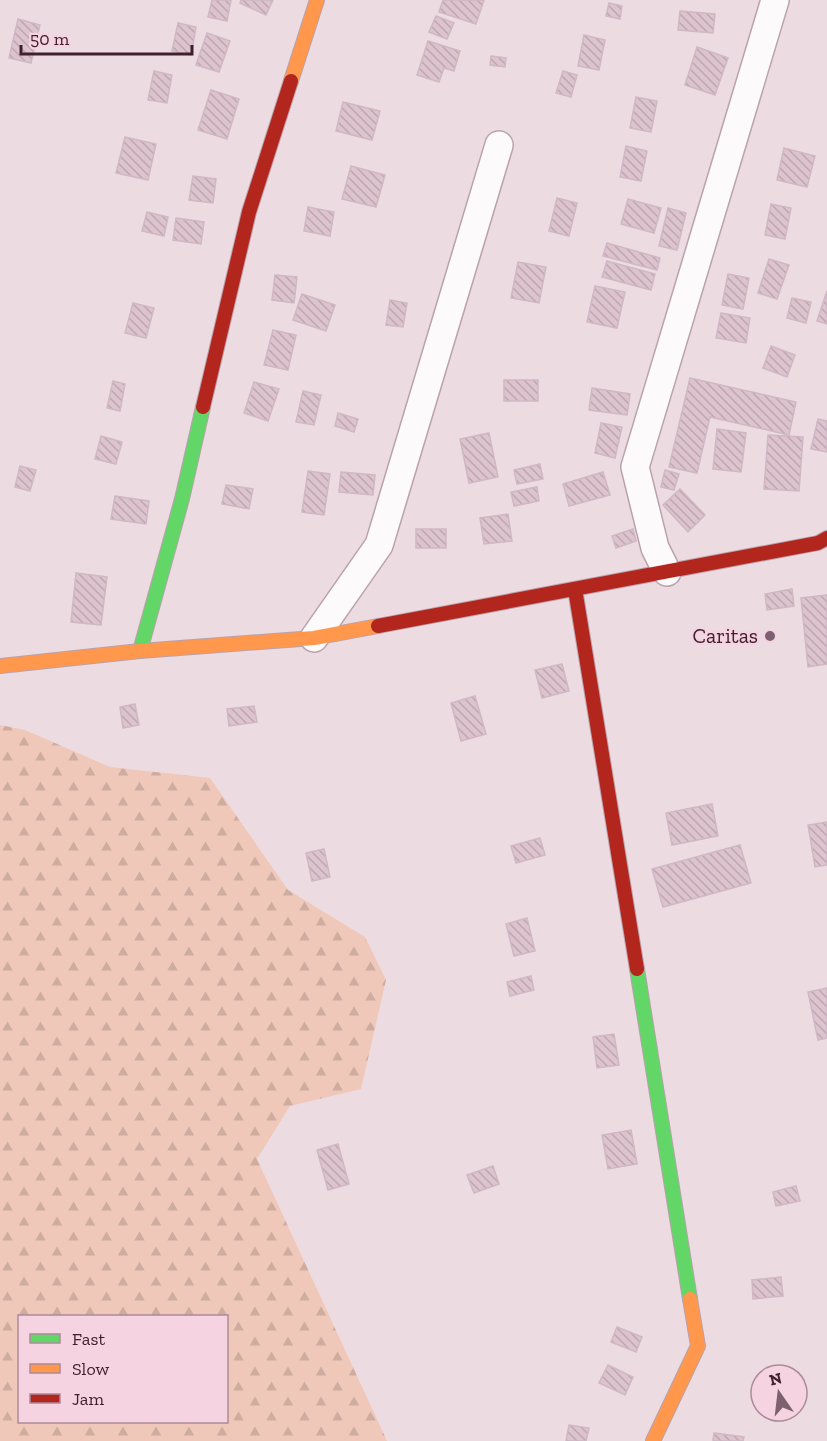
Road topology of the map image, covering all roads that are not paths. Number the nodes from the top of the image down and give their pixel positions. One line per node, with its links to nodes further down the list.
1 (317, 0): 8 (street)
2 (775, 0): 5 (street)
3 (499, 145): 7 (street)
4 (827, 538): 5 (street)
5 (667, 572): 6 (street)
6 (575, 589): 7 (street); 10 (street)
7 (314, 638): 8 (street)
8 (140, 651): 9 (street)
9 (0, 666)
10 (652, 1441)

